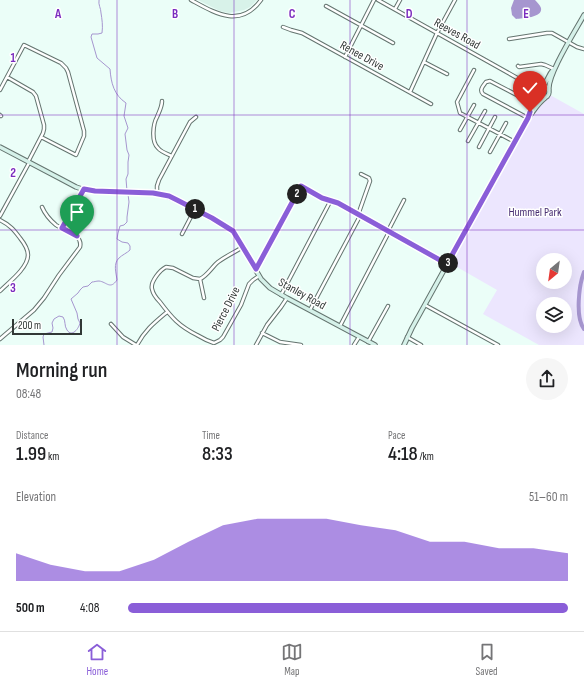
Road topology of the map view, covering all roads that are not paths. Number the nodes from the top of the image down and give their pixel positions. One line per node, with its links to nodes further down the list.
1 (191, 0): 2 (street)
2 (261, 0)
3 (374, 0): 10 (street)
4 (378, 0): 8 (street, Reeves Road)
5 (400, 0): 8 (street)
6 (455, 0): 12 (street)
7 (326, 6): 10 (street)
8 (395, 9): 12 (street, Reeves Road)
9 (584, 15): 14 (main road)
10 (360, 26): 15 (street); 17 (street)
11 (283, 27): 17 (street, Renee Drive)
12 (437, 34): 18 (street); 24 (street, Reeves Road)
13 (509, 39): 14 (street)
14 (569, 42): 16 (street); 20 (main road)
15 (393, 44)
16 (584, 50)
17 (345, 57): 28 (street, Renee Drive)
18 (424, 62): 22 (street); 28 (street)
19 (518, 66): 20 (street)
20 (554, 69): 25 (main road); 27 (main road)
21 (474, 70): 38 (street)
22 (447, 74)
23 (7, 77): 26 (street); 45 (street); 45 (street)
24 (528, 84): 25 (street, Reeves Road); 29 (street, Reeves Road)
25 (542, 86): 27 (main road); 29 (main road)
26 (0, 90)
27 (549, 90): 30 (main road)
28 (410, 92): 32 (street, Renee Drive)
29 (537, 93): 30 (main road); 33 (main road)
30 (545, 98): 39 (main road)
31 (162, 102): 51 (street)
32 (431, 104)
33 (534, 104): 39 (main road); 39 (street)
34 (474, 105): 38 (street)
35 (485, 111): 40 (street)
36 (196, 117): 51 (street)
37 (495, 117): 42 (street)
38 (467, 118): 40 (street); 43 (street)
39 (528, 118): 47 (main road)
40 (478, 123): 42 (street); 46 (street)
41 (506, 123): 44 (street)
42 (489, 128): 44 (street); 49 (street)
43 (460, 130)
44 (500, 134): 47 (street); 50 (street)
45 (41, 137): 52 (street)
46 (468, 141)
47 (515, 142): 67 (main road)
48 (0, 147): 52 (main road, Stanley Road)
49 (479, 147)
50 (490, 152)
51 (172, 156): 55 (street)
52 (28, 162): 54 (main road, Stanley Road); 61 (street)
53 (361, 174): 60 (street)
54 (84, 189): 55 (main road, Stanley Road); 63 (street)
55 (157, 194): 59 (main road, Stanley Road)
56 (331, 200): 60 (street); 68 (street); 72 (street)
57 (404, 200): 64 (street)
58 (42, 207): 63 (street)
59 (195, 209): 65 (street); 66 (main road, Stanley Road)
60 (359, 215): 64 (street); 77 (street)
61 (0, 216)
62 (0, 220): 71 (street)
63 (62, 228): 84 (street)
64 (388, 231): 67 (street); 80 (street)
65 (182, 234)
66 (243, 247): 68 (main road, Stanley Road); 70 (street)
67 (447, 264): 75 (main road)
68 (256, 269): 69 (main road, Stanley Road)
69 (260, 276): 72 (main road, Stanley Road); 86 (street, Pierce Drive)
70 (200, 279): 73 (street); 78 (street, Pierce Drive)
71 (0, 291)
72 (281, 295): 74 (main road, Stanley Road)
73 (204, 298)
74 (287, 298): 77 (main road, Stanley Road); 81 (street)
75 (425, 305): 83 (main road); 94 (street)
76 (388, 306): 85 (street)
77 (310, 310): 80 (main road, Stanley Road)
78 (167, 312): 86 (street, Pierce Drive); 87 (street)
79 (111, 324): 87 (street)
80 (340, 326): 82 (main road, Stanley Road)
81 (262, 333): 88 (street); 89 (street)
82 (359, 337): 85 (main road, Stanley Road); 90 (street)
83 (407, 337): 92 (main road); 93 (street)
84 (0, 339)
85 (368, 342): 91 (main road, Stanley Road)
86 (213, 344)
87 (136, 345)
88 (256, 345)
89 (301, 345)
90 (354, 345)
91 (374, 345)
92 (404, 345)
93 (421, 345)
94 (498, 345)

